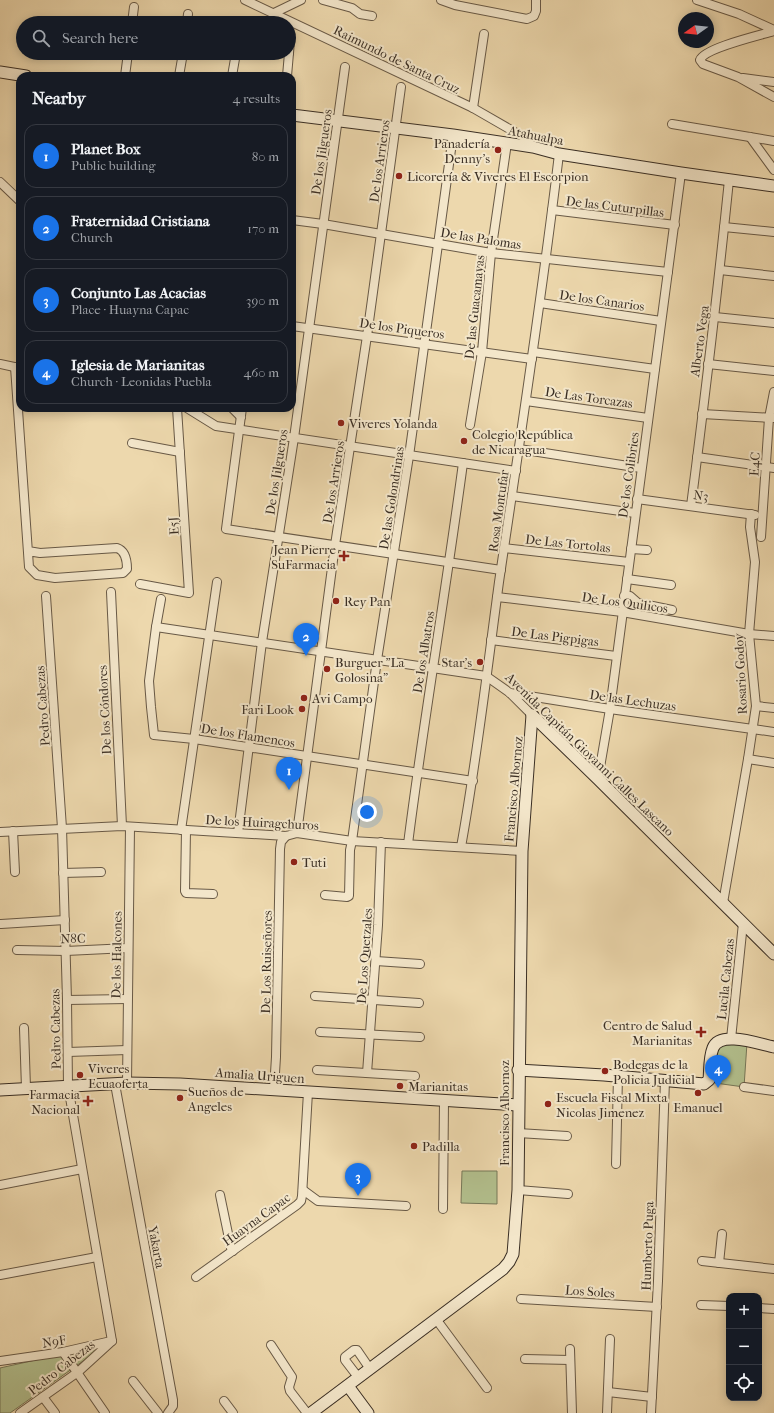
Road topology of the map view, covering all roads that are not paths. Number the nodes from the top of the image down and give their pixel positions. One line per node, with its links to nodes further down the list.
1 (245, 0): 8 (street, Raimundo de Santa Cruz)
2 (301, 0): 8 (street)
3 (323, 0): 11 (street)
4 (441, 0): 5 (street)
5 (536, 0)
6 (697, 0): 13 (street)
7 (134, 7): 9 (street)
8 (274, 13): 10 (street, Raimundo de Santa Cruz)
9 (133, 16)
10 (280, 16)
11 (372, 16)
12 (296, 24): 30 (street, Raimundo de Santa Cruz)
13 (774, 31): 26 (street)
14 (484, 34): 30 (street)
15 (127, 60): 21 (street)
16 (182, 60): 22 (street)
17 (235, 60): 23 (street)
18 (288, 60): 24 (street)
19 (345, 67): 32 (street, De los Jilgueros)
20 (0, 72): 25 (street)
21 (126, 72)
22 (180, 72)
23 (233, 72)
24 (287, 72)
25 (16, 74)
26 (738, 77): 27 (street); 29 (street)
27 (774, 82)
28 (401, 87): 34 (street, De los Arrieros)
29 (774, 97)
30 (473, 108): 39 (street, Raimundo de Santa Cruz)
31 (296, 115): 32 (street, Atahualpa)
32 (337, 120): 34 (street, Atahualpa); 49 (street, De los Jilgueros)
33 (672, 124): 36 (street)
34 (395, 127): 35 (street, Atahualpa); 53 (street, De los Arrieros)
35 (453, 135): 38 (street, Atahualpa); 54 (street, De las Golondrinas)
36 (750, 137): 37 (street); 41 (street)
37 (774, 141)
38 (507, 143): 39 (street, Atahualpa); 55 (street, De las Guacamayas)
39 (533, 147): 40 (street, Atahualpa)
40 (559, 154): 42 (street, Atahualpa); 47 (street, Rosa Montufar)
41 (774, 170)
42 (681, 173): 43 (street, Atahualpa); 50 (street, De los Colibries)
43 (729, 180): 45 (street, Atahualpa); 51 (street, Alberto Vega)
44 (0, 182): 46 (street)
45 (774, 186)
46 (16, 197)
47 (552, 210): 50 (street, De las Cuturpillas); 56 (street, Rosa Montufar)
48 (296, 221): 49 (street, De las Palomas)
49 (323, 224): 53 (street, De las Palomas); 65 (street, De los Jilgueros)
50 (675, 225): 58 (street, De los Colibries)
51 (724, 227): 52 (street); 57 (street, Alberto Vega)
52 (774, 232)
53 (381, 234): 54 (street, De las Palomas); 66 (street, De los Arrieros)
54 (438, 244): 55 (street, De las Palomas); 67 (street, De las Golondrinas)
55 (491, 253): 56 (street, De las Palomas); 68 (street, De las Guacamayas)
56 (546, 260): 58 (street, De las Palomas); 60 (street, Rosa Montufar)
57 (720, 270): 59 (street); 61 (street, Alberto Vega)
58 (668, 272): 62 (street, De los Colibries)
59 (774, 276)
60 (540, 303): 62 (street, De los Canarios); 69 (street, Rosa Montufar)
61 (715, 317): 63 (street); 71 (street, Alberto Vega)
62 (661, 321): 73 (street, De los Colibries)
63 (774, 323)
64 (296, 326): 65 (street, De los Piqueros)
65 (309, 327): 66 (street, De los Piqueros); 88 (street, De los Jilgueros)
66 (367, 336): 67 (street, De los Piqueros); 90 (street, De los Arrieros)
67 (424, 344): 68 (street, De los Piqueros); 93 (street, De las Golondrinas)
68 (482, 352): 69 (street, De los Piqueros); 86 (street, De las Guacamayas)
69 (532, 356): 73 (street, De los Piqueros); 76 (street, Rosa Montufar)
70 (0, 364): 72 (street)
71 (708, 364): 74 (street); 82 (street, Alberto Vega)
72 (16, 368)
73 (655, 369): 84 (street, De los Colibries)
74 (774, 371)
75 (774, 392): 85 (street, E4C)
76 (526, 401): 84 (street, De Las Torcazas); 91 (street, Rosa Montufar)
77 (20, 412): 111 (street)
78 (177, 412): 92 (street, E5J)
79 (193, 412): 87 (street)
80 (236, 412): 83 (street)
81 (242, 412): 83 (street)
82 (702, 414): 85 (street); 94 (street, Alberto Vega)
83 (241, 417): 87 (street)
84 (648, 418): 96 (street, De los Colibries)
85 (772, 418): 97 (street, E4C)
86 (470, 425)
87 (239, 430): 88 (street); 105 (street)
88 (294, 438): 90 (street); 105 (street, De los Jilgueros)
89 (132, 443): 92 (street)
90 (350, 447): 93 (street); 107 (street, De los Arrieros)
91 (519, 449): 96 (street); 98 (street, Rosa Montufar)
92 (180, 452): 118 (street, E5J)
93 (409, 456): 95 (street); 112 (street, De las Golondrinas)
94 (697, 457): 97 (street); 101 (street, Alberto Vega)
95 (463, 463): 98 (street); 114 (street, De los Albatros)
96 (641, 468): 100 (street, De los Colibries)
97 (770, 468): 104 (street, E4C)
98 (516, 471): 99 (street, Rosa Montufar)
99 (512, 496): 102 (street); 108 (street, Rosa Montufar)
100 (637, 499): 101 (street, N3); 102 (street, De los Colibries)
101 (691, 506): 103 (street, N3)
102 (635, 513): 109 (street, De los Colibries)
103 (751, 514): 104 (street, N3); 129 (street, Rosario Godoy)
104 (762, 516): 106 (street, E4C)
105 (278, 537): 107 (street); 132 (street, De los Jilgueros)
106 (761, 537)
107 (335, 545): 112 (street); 133 (street, De los Arrieros)
108 (504, 548): 113 (street, De Las Tortolas); 115 (street, Rosa Montufar)
109 (630, 549): 110 (street); 113 (street, De los Colibries)
110 (646, 550)
111 (28, 551): 111 (street)
112 (394, 554): 114 (street); 135 (street, De las Golondrinas)
113 (629, 562): 116 (street, De los Colibries)
114 (450, 563): 115 (street); 136 (street, De los Albatros)
115 (501, 570): 123 (street, Rosa Montufar)
116 (627, 579): 119 (street); 122 (street, De los Colibries)
117 (217, 582): 128 (street)
118 (140, 584)
119 (671, 585)
120 (111, 592): 154 (street, De los Cóndores)
121 (46, 596): 155 (street, Pedro Cabezas)
122 (624, 596): 125 (street); 126 (street, De los Colibries)
123 (497, 597): 126 (street, De Los Quilicos); 131 (street, Rosa Montufar)
124 (161, 599): 127 (street, De los Flamencos)
125 (672, 610)
126 (622, 612): 129 (street, De Los Quilicos); 134 (street, De los Colibries)
127 (156, 627): 128 (street, Avenida Capitán Giovanni Calles Lascano); 145 (street, De los Flamencos)
128 (210, 634): 132 (street, Avenida Capitán Giovanni Calles Lascano); 145 (street)
129 (749, 634): 130 (street, De Los Quilicos); 139 (street, Rosario Godoy)
130 (774, 636)
131 (491, 640): 134 (street, De Las Pigpigas); 137 (street, Rosa Montufar)
132 (262, 642): 133 (street, Avenida Capitán Giovanni Calles Lascano); 146 (street, De los Jilgueros)
133 (320, 650): 135 (street, Avenida Capitán Giovanni Calles Lascano); 147 (street, De los Arrieros)
134 (616, 656): 141 (street, De los Colibries)
135 (377, 660): 136 (street, Avenida Capitán Giovanni Calles Lascano); 150 (street, De las Golondrinas)
136 (433, 668): 137 (street, Avenida Capitán Giovanni Calles Lascano); 151 (street, De los Albatros)
137 (486, 676): 138 (street, Avenida Capitán Giovanni Calles Lascano); 153 (street, Rosa Montufar)
138 (510, 693): 141 (street, De las Lechuzas); 142 (street, Avenida Capitán Giovanni Calles Lascano)
139 (756, 706): 140 (street); 143 (street, Rosario Godoy)
140 (774, 708)
141 (610, 709): 143 (street, De las Lechuzas); 152 (street, De los Colibries)
142 (532, 715): 152 (street, Avenida Capitán Giovanni Calles Lascano); 166 (street, Francisco Albornoz)
143 (753, 729): 144 (street); 148 (street, Rosario Godoy)
144 (774, 732)
145 (194, 739): 146 (street, De los Flamencos); 156 (street)
146 (249, 747): 147 (street, De los Flamencos); 160 (street, De los Jilgueros)
147 (307, 756): 150 (street, De los Flamencos); 159 (street, De los Arrieros)
148 (748, 759): 149 (street); 172 (street, Rosario Godoy)
149 (774, 762)
150 (362, 764): 151 (street, De los Flamencos); 162 (street, De las Golondrinas)
151 (417, 773): 153 (street, De los Flamencos); 164 (street, De los Albatros)
152 (598, 779): 172 (street, Avenida Capitán Giovanni Calles Lascano)
153 (473, 781): 165 (street, Rosa Montufar)
154 (126, 826): 155 (street, De los Huiragchuros); 156 (street, De los Huiragchuros); 176 (street, De los Halcones)
155 (62, 828): 157 (street, De los Huiragchuros); 169 (street, Pedro Cabezas)
156 (183, 830): 160 (street, De los Huiragchuros); 170 (street)
157 (13, 831): 158 (street, De los Huiragchuros); 167 (street)
158 (0, 832)
159 (297, 833): 161 (street, De los Huiragchuros); 162 (street, De los Huiragchuros)
160 (238, 834): 161 (street, De los Huiragchuros)
161 (286, 836): 206 (street, De Los Ruiseñores)
162 (352, 841): 163 (street, De los Huiragchuros); 171 (street, De las Golondrinas)
163 (381, 842): 164 (street, De los Huiragchuros); 180 (street, De Los Quetzales)
164 (408, 844): 165 (street, De los Huiragchuros)
165 (461, 847): 166 (street, De los Huiragchuros)
166 (522, 851): 196 (street, Francisco Albornoz)
167 (15, 872)
168 (101, 872): 169 (street)
169 (63, 873): 173 (street, Pedro Cabezas)
170 (213, 894)
171 (325, 895)
172 (724, 903): 174 (street, Avenida Capitán Giovanni Calles Lascano)
173 (65, 920): 175 (street); 178 (street, Pedro Cabezas)
174 (743, 923): 179 (street, Avenida Capitán Giovanni Calles Lascano); 191 (street, Lucila Cabezas)
175 (1, 924)
176 (128, 948): 178 (street, N8C); 183 (street, De los Halcones)
177 (18, 950): 178 (street, N8C)
178 (66, 951): 185 (street, Pedro Cabezas)
179 (774, 954)
180 (376, 961): 181 (street); 184 (street, De Los Quetzales)
181 (420, 964)
182 (315, 996): 184 (street)
183 (127, 999): 185 (street); 193 (street, De los Halcones)
184 (372, 999): 186 (street); 189 (street, De Los Quetzales)
185 (67, 1000): 194 (street, Pedro Cabezas)
186 (419, 1003)
187 (24, 1028): 205 (street)
188 (320, 1032): 189 (street)
189 (370, 1034): 190 (street); 197 (street, De Los Quetzales)
190 (420, 1038)
191 (730, 1039): 192 (street); 200 (street)
192 (774, 1047)
193 (127, 1050): 194 (street); 201 (street, De los Halcones)
194 (68, 1052): 203 (street, Pedro Cabezas)
195 (317, 1070): 197 (street)
196 (518, 1070): 199 (street); 211 (street, Francisco Albornoz)
197 (367, 1073): 198 (street)
198 (415, 1076)
199 (618, 1076): 200 (street); 214 (street)
200 (665, 1080): 234 (street, Humberto Puga)
201 (127, 1083): 202 (street, Amalia Uriguen); 206 (street, Amalia Uriguen)
202 (115, 1084): 203 (street, Amalia Uriguen); 260 (street, Yakarta)
203 (68, 1086): 205 (street, Amalia Uriguen); 215 (street, Pedro Cabezas)
204 (744, 1087): 208 (street)
205 (26, 1088): 207 (street, Amalia Uriguen)
206 (274, 1089): 209 (street, Amalia Uriguen)
207 (0, 1090)
208 (774, 1091)
209 (308, 1092): 210 (street, Amalia Uriguen); 217 (street, Huayna Capac)
210 (444, 1101): 211 (street, Amalia Uriguen); 222 (street)
211 (518, 1106): 212 (street, Francisco Albornoz)
212 (518, 1133): 213 (street); 218 (street, Francisco Albornoz)
213 (567, 1136)
214 (616, 1164)
215 (82, 1169): 216 (street); 225 (street, Pedro Cabezas)
216 (0, 1185)
217 (303, 1190): 221 (street); 224 (street, Huayna Capac)
218 (518, 1190): 219 (street); 237 (street, Francisco Albornoz)
219 (568, 1194)
220 (220, 1195): 224 (street)
221 (406, 1206)
222 (443, 1209)
223 (722, 1234): 227 (street)
224 (233, 1252): 230 (street, Huayna Capac)
225 (97, 1257): 229 (street); 239 (street, Pedro Cabezas)
226 (702, 1261): 227 (street)
227 (719, 1263): 228 (street)
228 (774, 1269)
229 (0, 1275)
230 (196, 1278)
231 (521, 1299): 234 (street, Los Soles)
232 (701, 1305): 233 (street)
233 (726, 1306)
234 (657, 1308): 254 (street, Humberto Puga)
235 (762, 1308): 236 (street)
236 (774, 1309)
237 (436, 1319): 246 (street, Francisco Albornoz); 251 (street)
238 (610, 1339): 252 (street)
239 (112, 1341): 242 (street, N9F); 247 (street, Pedro Cabezas)
240 (271, 1345): 262 (street)
241 (570, 1349): 244 (street)
242 (63, 1352): 245 (street, N9F); 247 (street)
243 (525, 1359): 244 (street)
244 (570, 1360): 265 (street)
245 (0, 1361)
246 (370, 1369): 248 (street, Francisco Albornoz); 248 (street)
247 (78, 1372): 253 (street, Pedro Cabezas); 258 (street)
248 (358, 1377): 250 (street, Francisco Albornoz)
249 (133, 1382): 259 (street)
250 (348, 1386): 263 (street, Francisco Albornoz); 264 (street)
251 (487, 1388)
252 (608, 1392): 254 (street); 266 (street)
253 (43, 1396): 256 (street, Pedro Cabezas); 257 (street)
254 (652, 1397): 267 (street, Humberto Puga)
255 (224, 1401): 261 (street)
256 (20, 1413)
257 (54, 1413)
258 (105, 1413)
259 (158, 1413)
260 (168, 1413)
261 (233, 1413)
262 (307, 1413)
263 (311, 1413)
264 (368, 1413)
265 (572, 1413)
266 (607, 1413)
267 (651, 1413)

